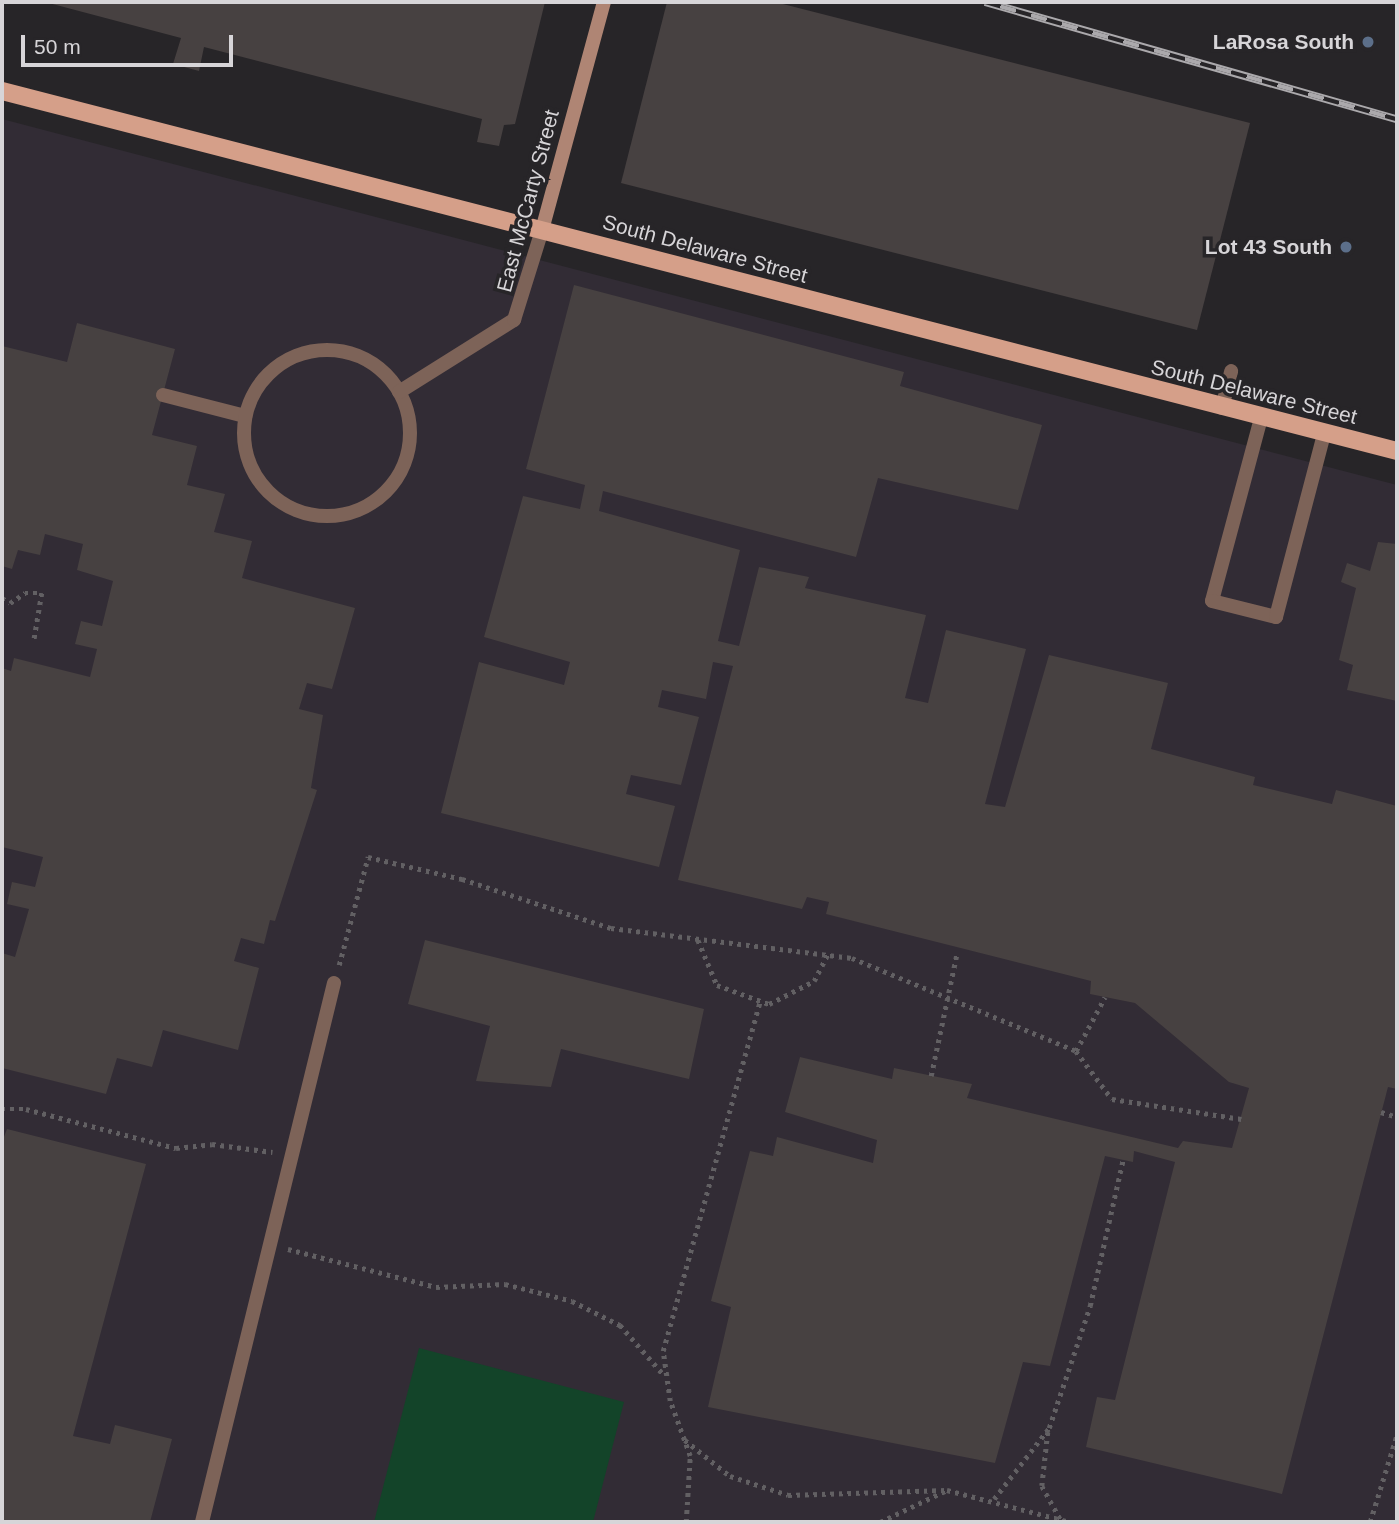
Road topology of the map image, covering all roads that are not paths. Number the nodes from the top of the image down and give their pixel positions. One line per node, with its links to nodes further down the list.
1 (604, 2): 3 (main road, East McCarty Street)
2 (2, 92): 3 (main road, South Delaware Street)
3 (542, 230): 5 (street, East McCarty Street); 7 (main road, South Delaware Street)
4 (1231, 371): 7 (street)
5 (399, 392): 8 (street); 8 (street)
6 (163, 395): 8 (street)
7 (1222, 408): 9 (main road, South Delaware Street)
8 (245, 416)
9 (1261, 418): 10 (main road, South Delaware Street); 10 (street)
10 (1324, 433): 11 (main road, South Delaware Street)
11 (1397, 452)
12 (334, 983): 13 (street)
13 (202, 1522)

